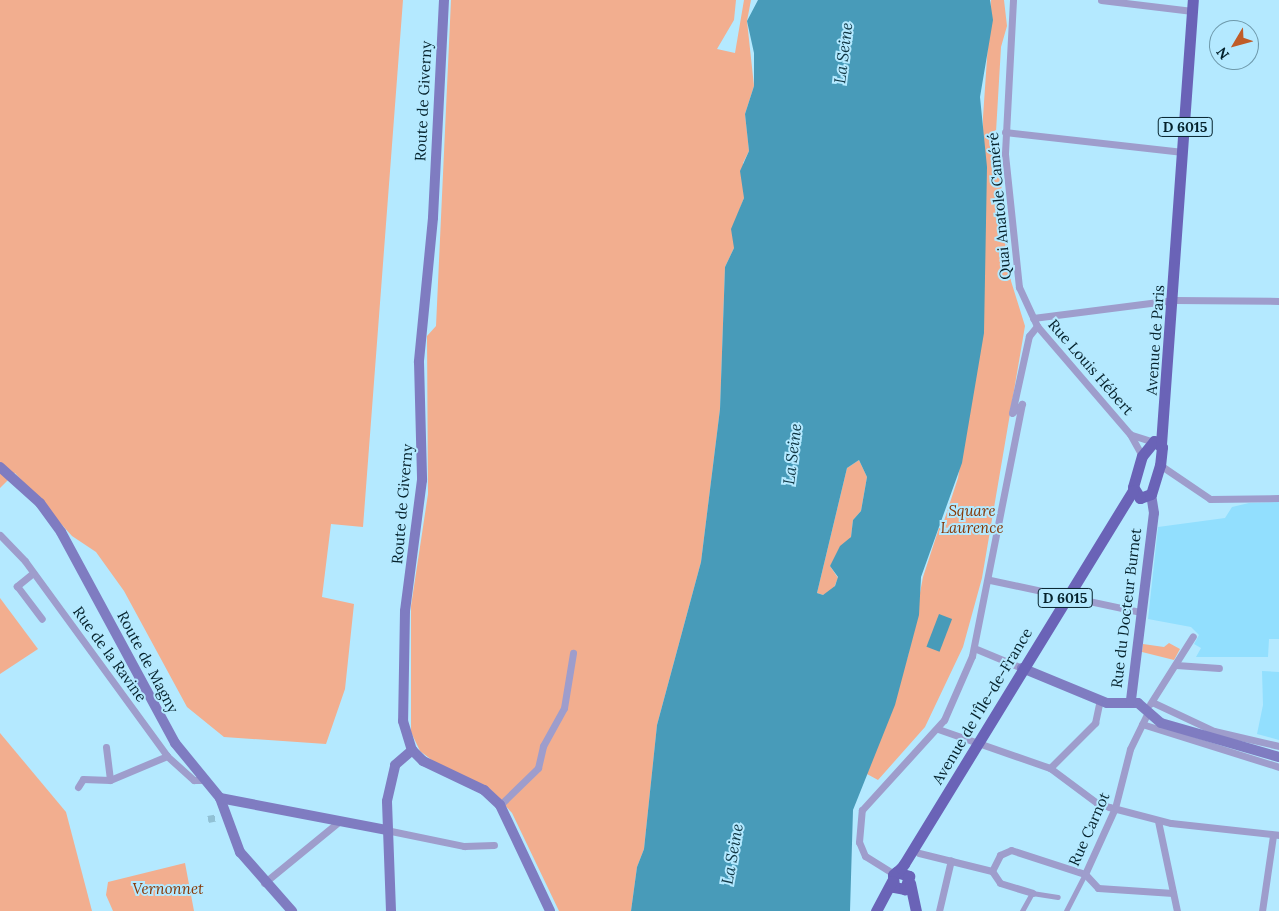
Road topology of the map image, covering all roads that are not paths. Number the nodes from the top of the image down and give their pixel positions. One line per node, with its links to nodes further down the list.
1 (444, 0): 38 (main road, Route de Giverny)
2 (1013, 0): 5 (street, Quai Anatole Caméré)
3 (1102, 0): 4 (street)
4 (1190, 5): 6 (main road, Avenue de Paris / D 6015)
5 (1005, 132): 6 (street); 9 (street, Quai Anatole Caméré)
6 (1180, 151): 7 (main road, Avenue de Paris / D 6015)
7 (1174, 300): 8 (street); 9 (street); 12 (main road, Avenue de Paris / D 6015)
8 (1279, 301)
9 (1033, 318): 10 (street, Rue Louis Hébert)
10 (1037, 326): 11 (street, Rue Louis Hébert); 20 (street)
11 (1130, 434): 12 (street, Rue Louis Hébert); 13 (street, Rue Louis Hébert)
12 (1156, 443): 13 (main road, Avenue de l'Île-de-France / D 6015); 14 (main road, Avenue de l'Île-de-France / D 6015)
13 (1142, 456): 16 (main road, Avenue de l'Île-de-France / D 6015)
14 (1160, 465): 16 (main road, Avenue de l'Île-de-France / D 6015); 17 (street)
15 (0, 467): 44 (main road, Route de Magny)
16 (1141, 496): 21 (main road, Avenue de l'Île-de-France / D 6015); 22 (main road, Rue du Docteur Burnet)
17 (1279, 498)
18 (0, 535): 19 (street, Rue de la Ravine)
19 (33, 573): 23 (street); 39 (street, Rue de la Ravine)
20 (990, 580): 21 (street); 25 (street)
21 (1066, 598): 22 (street); 28 (main road, Avenue de l'Île-de-France / D 6015)
22 (1140, 612): 31 (main road, Rue du Docteur Burnet)
23 (42, 619)
24 (1193, 636): 27 (street, Rue Carnot)
25 (974, 648): 28 (street); 34 (street)
26 (572, 652): 47 (street)
27 (1176, 665): 29 (street); 32 (street, Rue Carnot)
28 (1022, 668): 30 (main road); 35 (main road, Avenue de l'Île-de-France / D 6015)
29 (1219, 668)
30 (1100, 700): 31 (main road); 42 (street)
31 (1130, 700): 33 (main road)
32 (1152, 702): 33 (street, Rue Carnot); 36 (street)
33 (1143, 719): 40 (main road); 41 (street); 48 (street, Rue Carnot)
34 (938, 729): 35 (street); 59 (street)
35 (977, 743): 42 (street); 51 (main road, Avenue de l'Île-de-France / D 6015)
36 (1279, 746)
37 (106, 747): 43 (street)
38 (412, 750): 47 (main road); 52 (main road)
39 (167, 756): 43 (street); 44 (street, Rue de la Ravine)
40 (1279, 758)
41 (1279, 767)
42 (1050, 768): 48 (street)
43 (110, 780): 45 (street)
44 (204, 780): 46 (main road, Route de Magny)
45 (78, 787)
46 (220, 798): 49 (main road); 60 (main road, Route de Magny)
47 (500, 805): 66 (main road)
48 (1115, 808): 50 (street); 58 (street, Rue Carnot)
49 (341, 820): 52 (main road); 60 (street)
50 (1158, 821): 53 (street); 62 (street)
51 (928, 823): 55 (main road, Avenue de l'Île-de-France / D 6015); 59 (main road, Avenue de l'Île-de-France / D 6015)
52 (386, 830): 54 (street); 65 (main road)
53 (1276, 836): 73 (street)
54 (494, 845)
55 (919, 852): 56 (street); 59 (main road, Avenue de l'Île-de-France / D 6015)
56 (951, 860): 57 (street); 69 (street)
57 (992, 871): 58 (street); 61 (street)
58 (1085, 874): 62 (street); 71 (street, Rue Carnot)
59 (900, 881): 67 (main road, D 6015); 68 (main road)
60 (264, 883): 64 (main road, Route de Magny)
61 (1032, 893): 63 (street); 70 (street)
62 (1174, 893): 72 (street)
63 (1058, 897)
64 (292, 911)
65 (391, 911)
66 (550, 911)
67 (876, 911)
68 (916, 911)
69 (940, 911)
70 (1022, 911)
71 (1066, 911)
72 (1177, 911)
73 (1262, 911)

